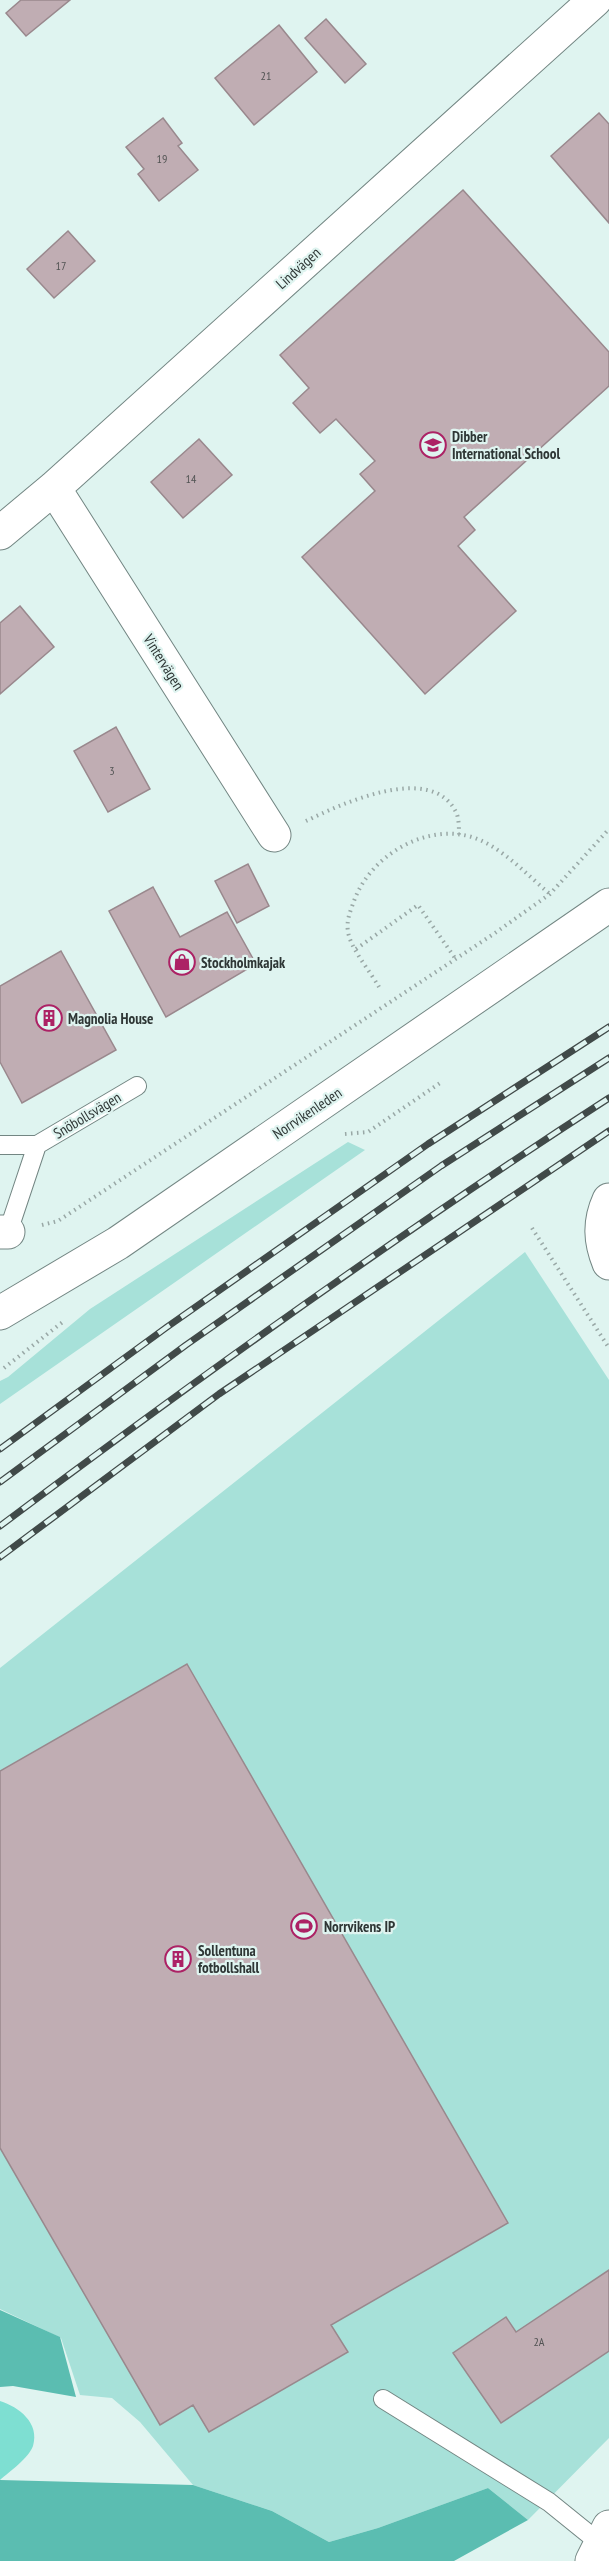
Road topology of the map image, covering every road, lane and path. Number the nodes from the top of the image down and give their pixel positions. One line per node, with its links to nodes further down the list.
1 (594, 0): 2 (street, Lindvägen)
2 (54, 488): 3 (street, Lindvägen); 5 (street, Vintervägen)
3 (0, 533)
4 (609, 829): 7 (path)
5 (274, 835): 6 (path)
6 (459, 835): 7 (path); 9 (path)
7 (549, 894): 10 (path)
8 (609, 905): 21 (street, Norrvikenleden)
9 (356, 949): 10 (path); 11 (path)
10 (455, 958): 19 (path)
11 (379, 987)
12 (440, 1083): 14 (path)
13 (137, 1086): 16 (lane, Snöbollsvägen)
14 (378, 1125)
15 (0, 1145): 16 (lane, Snöbollsvägen)
16 (37, 1145): 19 (lane, Snöbollsvägen)
17 (609, 1200): 20 (street)
18 (532, 1228): 22 (path)
19 (4, 1232)
20 (605, 1253)
21 (0, 1313)
22 (609, 1348)
23 (383, 2398): 24 (lane)
24 (602, 2549)

